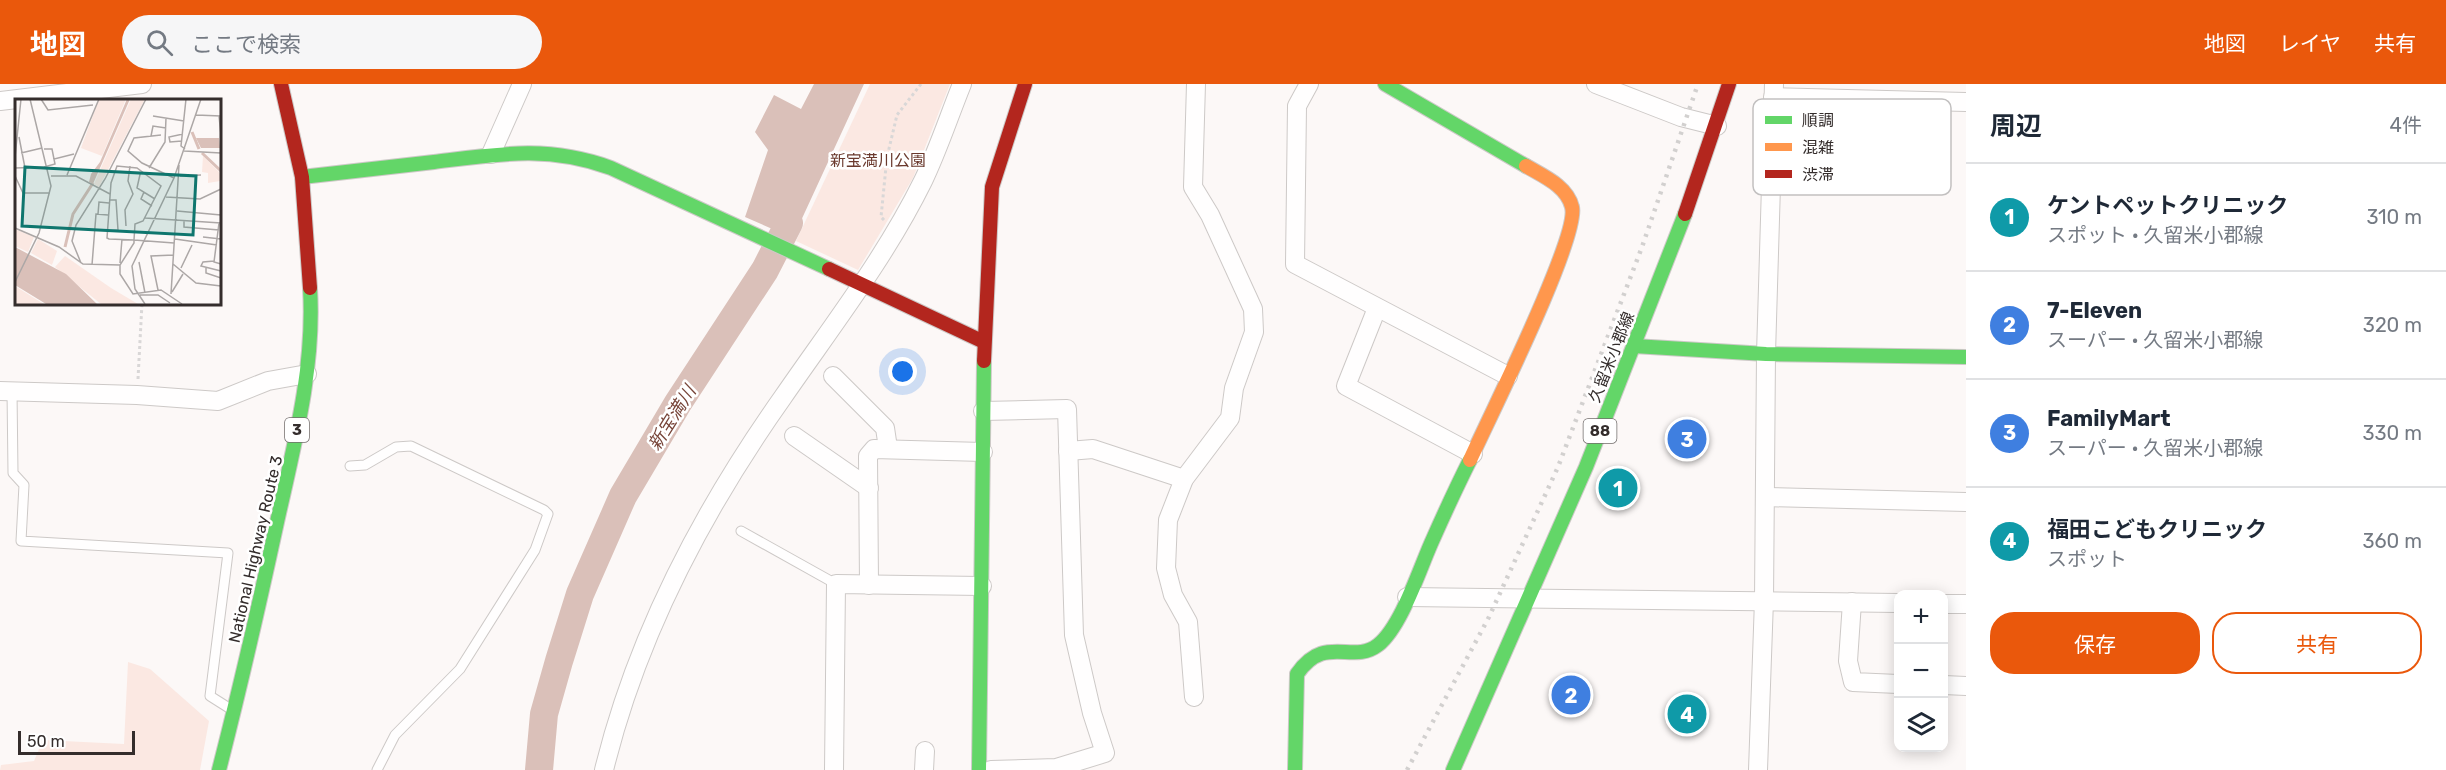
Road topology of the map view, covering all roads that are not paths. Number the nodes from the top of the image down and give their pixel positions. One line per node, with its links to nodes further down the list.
1 (142, 84): 12 (street)
2 (281, 84): 18 (main road, National Highway Route 3 / 3)
3 (522, 84): 17 (street)
4 (962, 84): 20 (street)
5 (1025, 84): 22 (main road)
6 (1196, 84): 37 (street)
7 (1310, 84): 21 (street)
8 (1596, 84): 16 (street)
9 (1729, 84): 16 (main road, 久留米小郡線 / 88)
10 (1388, 85): 28 (main road)
11 (1774, 91): 13 (street)
12 (3, 95)
13 (1914, 99)
14 (1951, 101): 15 (street)
15 (1966, 102)
16 (1717, 126): 23 (main road, 久留米小郡線 / 88)
17 (491, 154): 18 (main road); 20 (main road)
18 (302, 177): 26 (main road, National Highway Route 3 / 3)
19 (1771, 195): 24 (street)
20 (862, 285): 22 (main road); 60 (street)
21 (1377, 309): 28 (street); 35 (street)
22 (984, 342): 30 (main road)
23 (1634, 346): 24 (main road); 46 (main road, 久留米小郡線 / 88)
24 (1766, 354): 25 (main road); 39 (street)
25 (1966, 357)
26 (307, 374): 29 (street); 56 (main road, National Highway Route 3 / 3)
27 (833, 376): 32 (street)
28 (1508, 376): 35 (main road)
29 (6, 391): 56 (lane)
30 (983, 411): 33 (street); 34 (main road)
31 (794, 436): 38 (street)
32 (888, 448): 34 (street); 38 (street)
33 (1068, 451): 37 (street); 64 (street)
34 (983, 452): 44 (main road)
35 (1473, 454): 45 (main road)
36 (350, 466): 59 (lane)
37 (1184, 479): 55 (street)
38 (868, 488): 43 (street)
39 (1765, 497): 40 (street); 47 (street)
40 (1966, 502)
41 (741, 531): 42 (lane)
42 (836, 584): 43 (street); 61 (street)
43 (869, 585): 44 (street)
44 (982, 586): 63 (main road)
45 (1407, 597): 46 (street); 65 (main road)
46 (1529, 600): 47 (street); 66 (main road, 久留米小郡線 / 88)
47 (1764, 600): 48 (street); 67 (street)
48 (1852, 602): 49 (street); 52 (street)
49 (1894, 603)
50 (1948, 604): 51 (street)
51 (1966, 604)
52 (1894, 684)
53 (1948, 686): 54 (street)
54 (1966, 686)
55 (1194, 697)
56 (234, 712): 58 (main road, National Highway Route 3 / 3)
57 (925, 752): 62 (street)
58 (219, 770)
59 (377, 770)
60 (604, 770)
61 (834, 770)
62 (924, 770)
63 (979, 770)
64 (991, 770)
65 (1295, 770)
66 (1454, 770)
67 (1758, 770)

